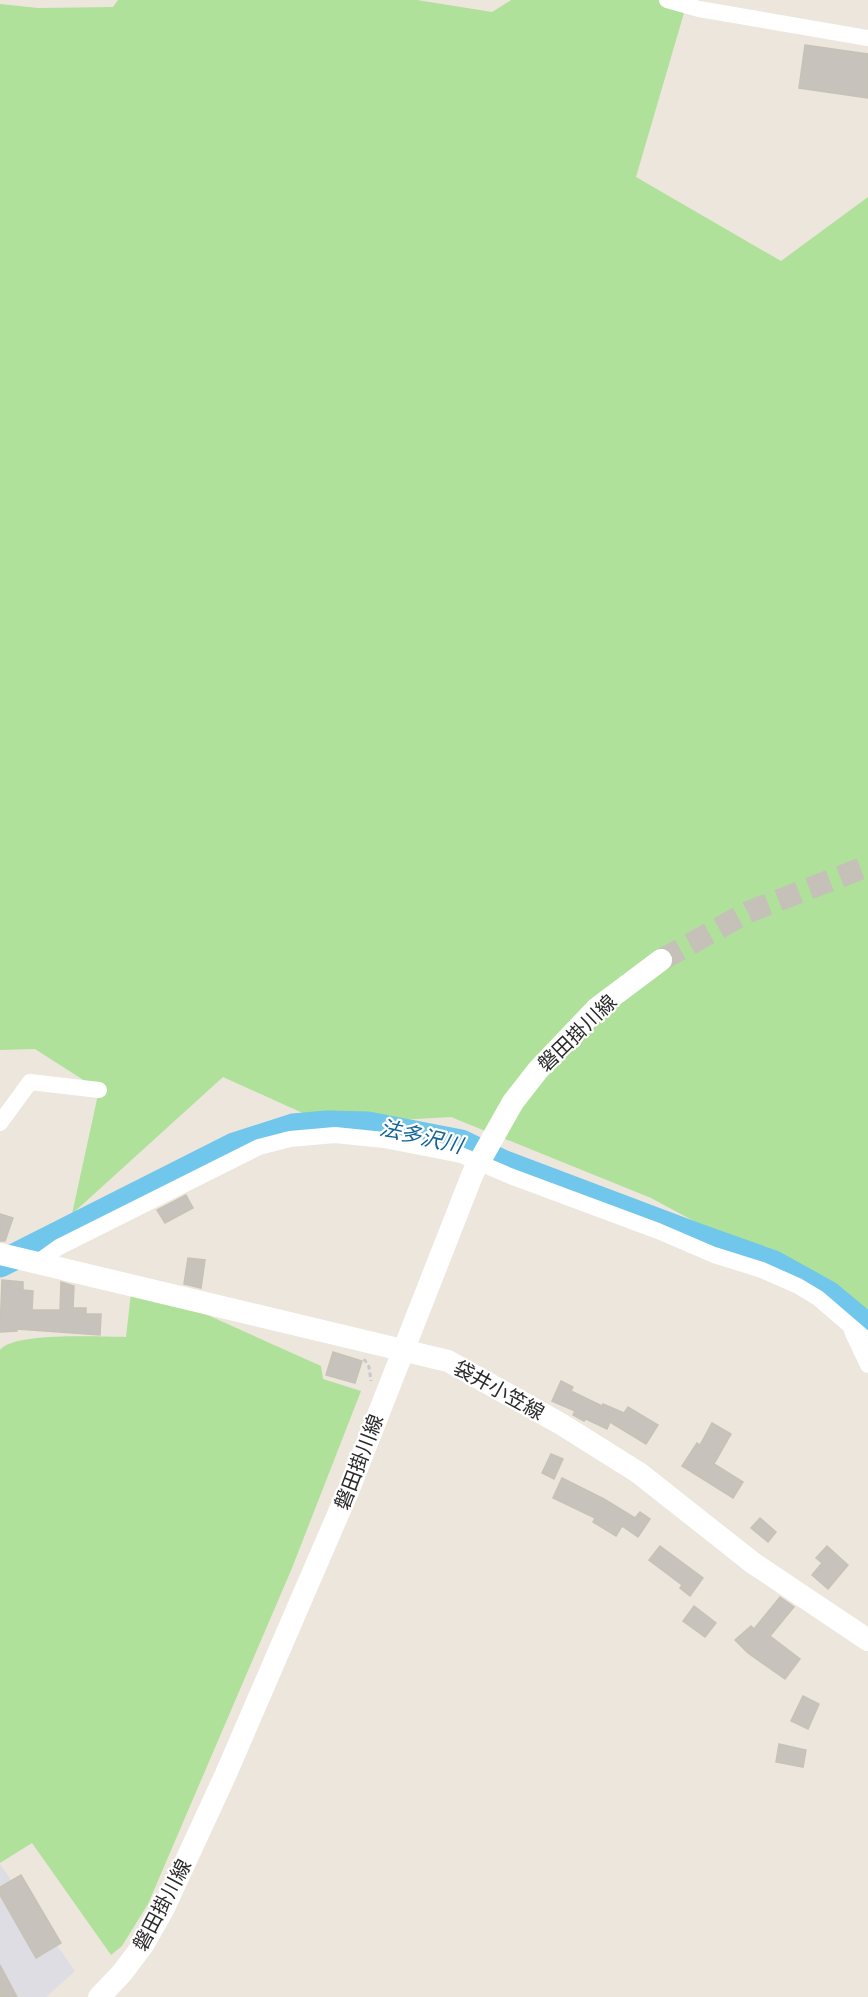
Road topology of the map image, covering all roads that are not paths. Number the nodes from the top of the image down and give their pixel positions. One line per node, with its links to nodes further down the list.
1 (667, 0): 2 (street)
2 (868, 38)
3 (662, 960): 10 (main road, 磐田掛川線)
4 (99, 1090): 5 (street)
5 (0, 1123)
6 (0, 1254): 7 (main road, 袋井小笠線)
7 (38, 1262): 8 (street); 10 (main road, 袋井小笠線)
8 (849, 1326): 9 (street); 11 (street)
9 (868, 1341)
10 (402, 1350): 12 (main road, 袋井小笠線); 13 (main road, 磐田掛川線)
11 (868, 1365)
12 (866, 1633)
13 (99, 1997)

